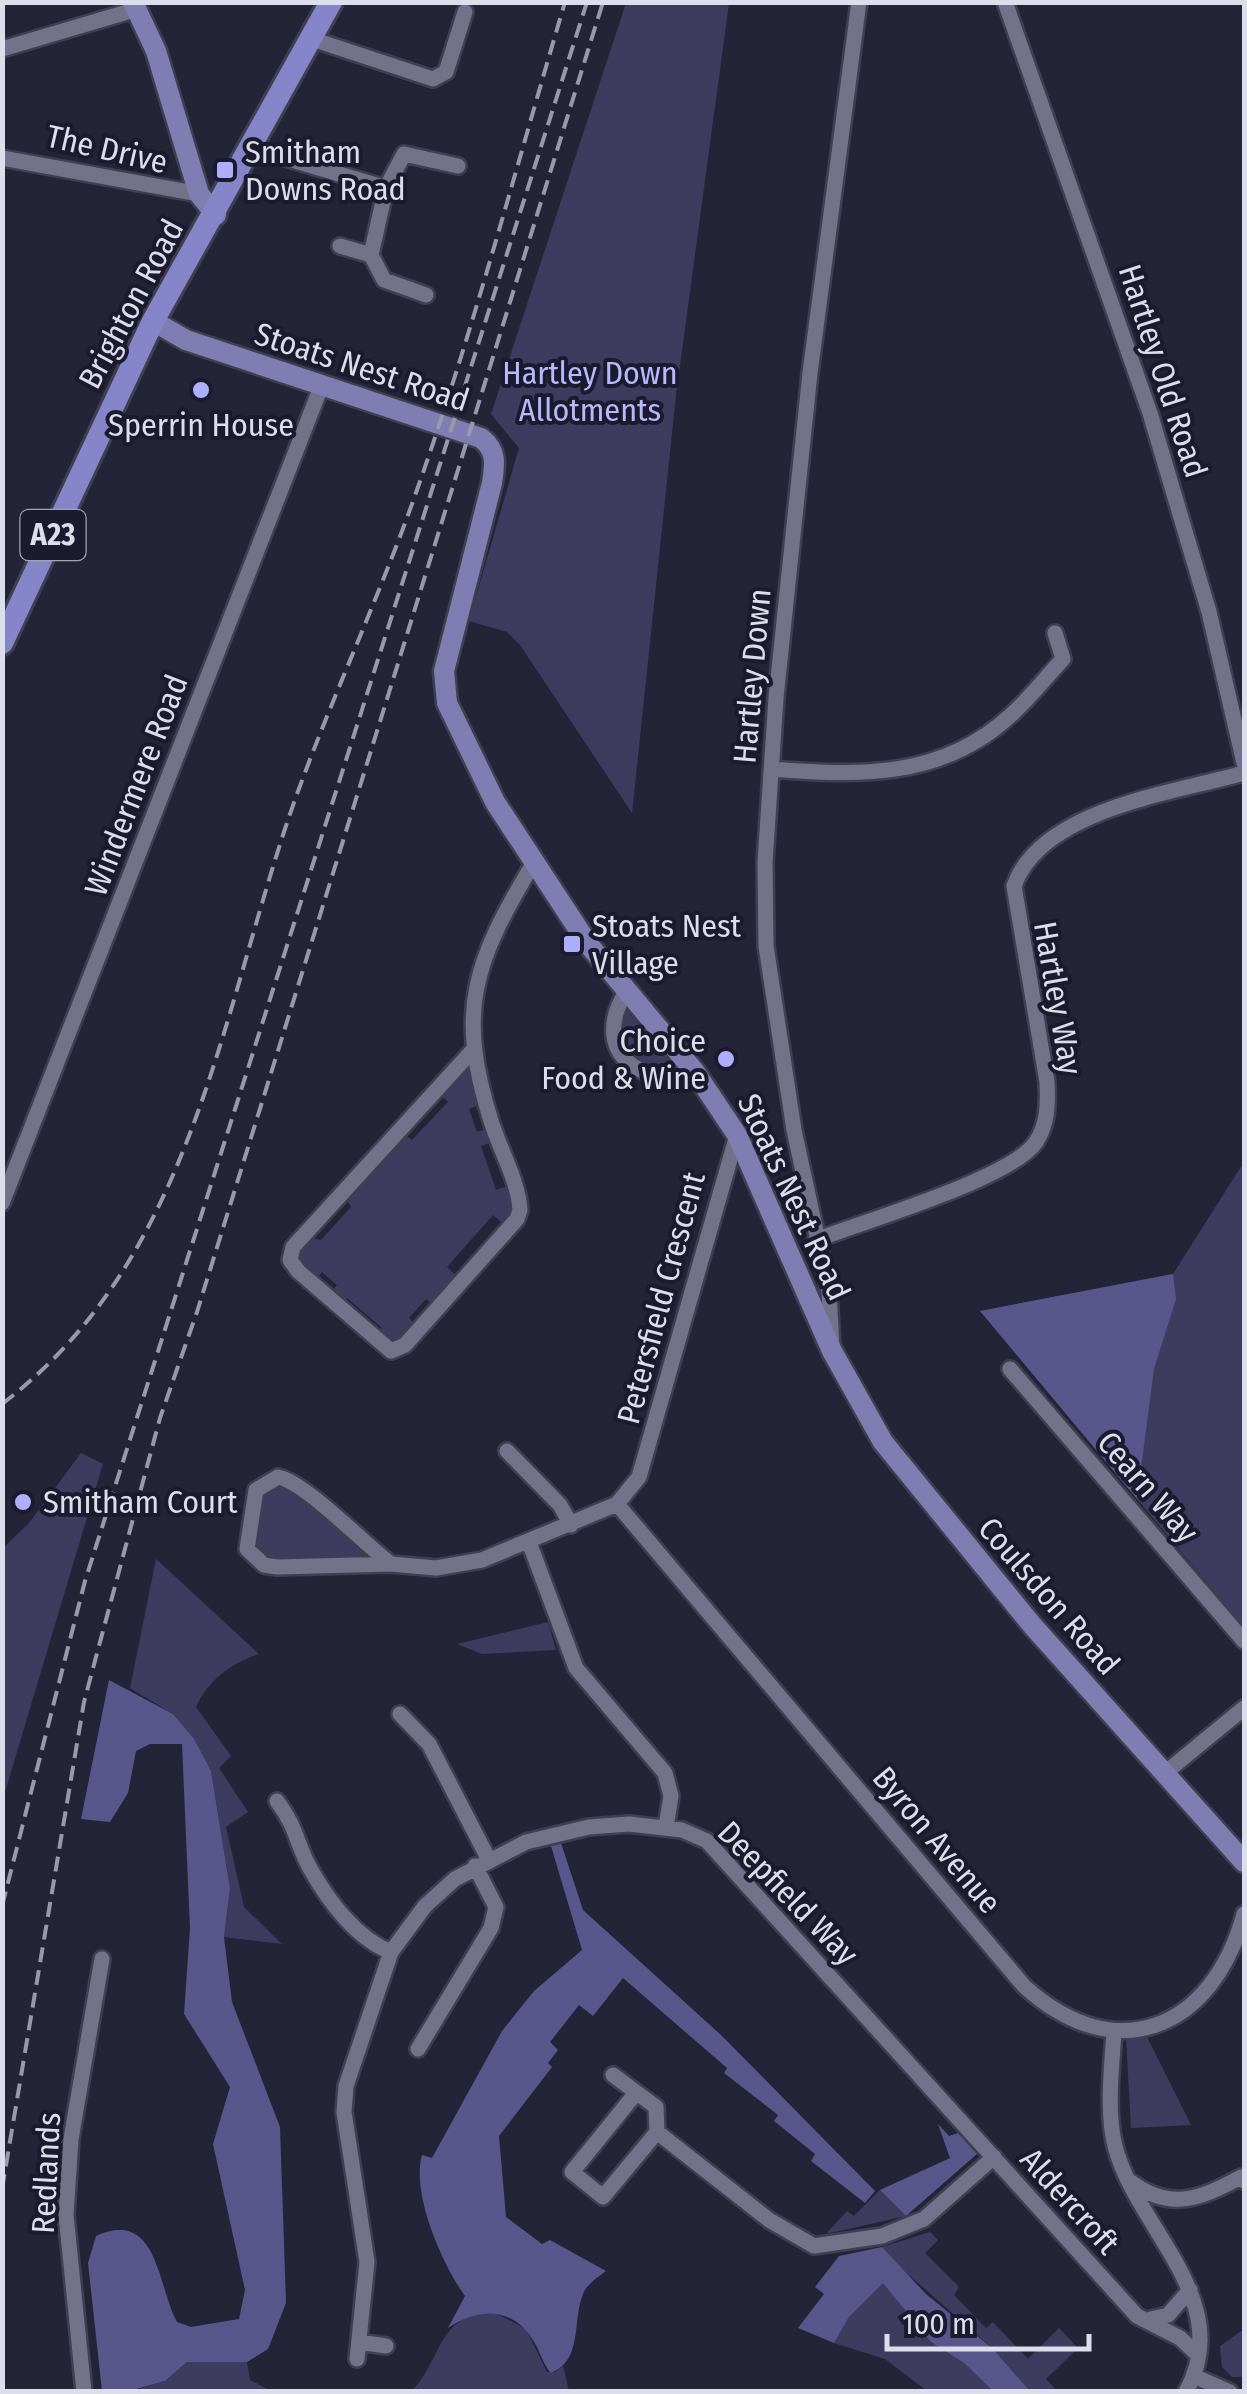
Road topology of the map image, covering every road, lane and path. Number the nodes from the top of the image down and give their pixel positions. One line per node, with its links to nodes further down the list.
1 (332, 2): 6 (highway, Brighton Road / A23)
2 (859, 2): 22 (street, Hartley Down)
3 (1005, 2): 21 (street, Hartley Old Road)
4 (133, 6): 7 (street); 12 (main road)
5 (465, 12): 6 (street)
6 (312, 39): 8 (highway, Brighton Road / A23)
7 (2, 48)
8 (252, 148): 11 (street); 13 (highway, Brighton Road / A23)
9 (2, 158): 12 (street, The Drive)
10 (458, 166): 11 (street)
11 (386, 188): 15 (street)
12 (199, 194): 13 (main road)
13 (216, 214): 17 (highway, Brighton Road / A23)
14 (340, 246): 15 (street)
15 (371, 255): 16 (street)
16 (426, 295)
17 (153, 321): 18 (main road, Stoats Nest Road); 20 (highway, Brighton Road / A23)
18 (321, 387): 24 (main road, Stoats Nest Road); 29 (street, Windermere Road)
19 (1055, 632): 22 (street)
20 (2, 643)
21 (1244, 763)
22 (772, 769): 30 (street, Hartley Down)
23 (1244, 773): 30 (street, Hartley Way)
24 (532, 864): 25 (main road, Stoats Nest Road); 26 (street)
25 (626, 992): 27 (main road, Stoats Nest Road); 27 (street, Stoats Nest Road)
26 (472, 1051): 26 (street)
27 (695, 1072): 28 (main road, Stoats Nest Road)
28 (737, 1135): 31 (main road, Stoats Nest Road); 34 (street, Petersfield Crescent)
29 (2, 1203)
30 (816, 1240): 31 (street, Hartley Down)
31 (832, 1351): 41 (main road, Coulsdon Road)
32 (1010, 1369): 38 (street, Cearn Way)
33 (531, 1447): 35 (street)
34 (617, 1504): 35 (street); 49 (street, Byron Avenue)
35 (571, 1525): 36 (street)
36 (529, 1542): 37 (street); 43 (street)
37 (391, 1564): 37 (street)
38 (1244, 1640)
39 (1244, 1708): 41 (street)
40 (400, 1714): 44 (street)
41 (1165, 1773): 45 (main road, Coulsdon Road)
42 (276, 1801): 47 (street)
43 (666, 1827): 44 (street, Deepfield Way); 54 (street, Deepfield Way)
44 (481, 1862): 47 (street, Deepfield Way); 50 (street)
45 (1244, 1862)
46 (1244, 1914): 49 (street, Byron Avenue)
47 (390, 1952): 59 (street, Deepfield Way)
48 (102, 1959): 64 (street, Redlands)
49 (1114, 2031): 55 (street)
50 (418, 2048)
51 (613, 2075): 52 (street)
52 (636, 2093): 53 (street); 53 (street)
53 (657, 2132): 54 (street)
54 (994, 2157): 58 (street, Aldercroft)
55 (1129, 2180): 56 (street); 57 (street)
56 (1244, 2181)
57 (1190, 2290): 58 (street); 61 (street)
58 (1151, 2319): 61 (street, Aldercroft)
59 (360, 2342): 60 (street); 62 (street, Deepfield Way)
60 (386, 2346)
61 (1197, 2354): 63 (street)
62 (357, 2359)
63 (1194, 2376): 65 (street); 66 (street)
64 (84, 2392)
65 (1186, 2392)
66 (1230, 2392)

